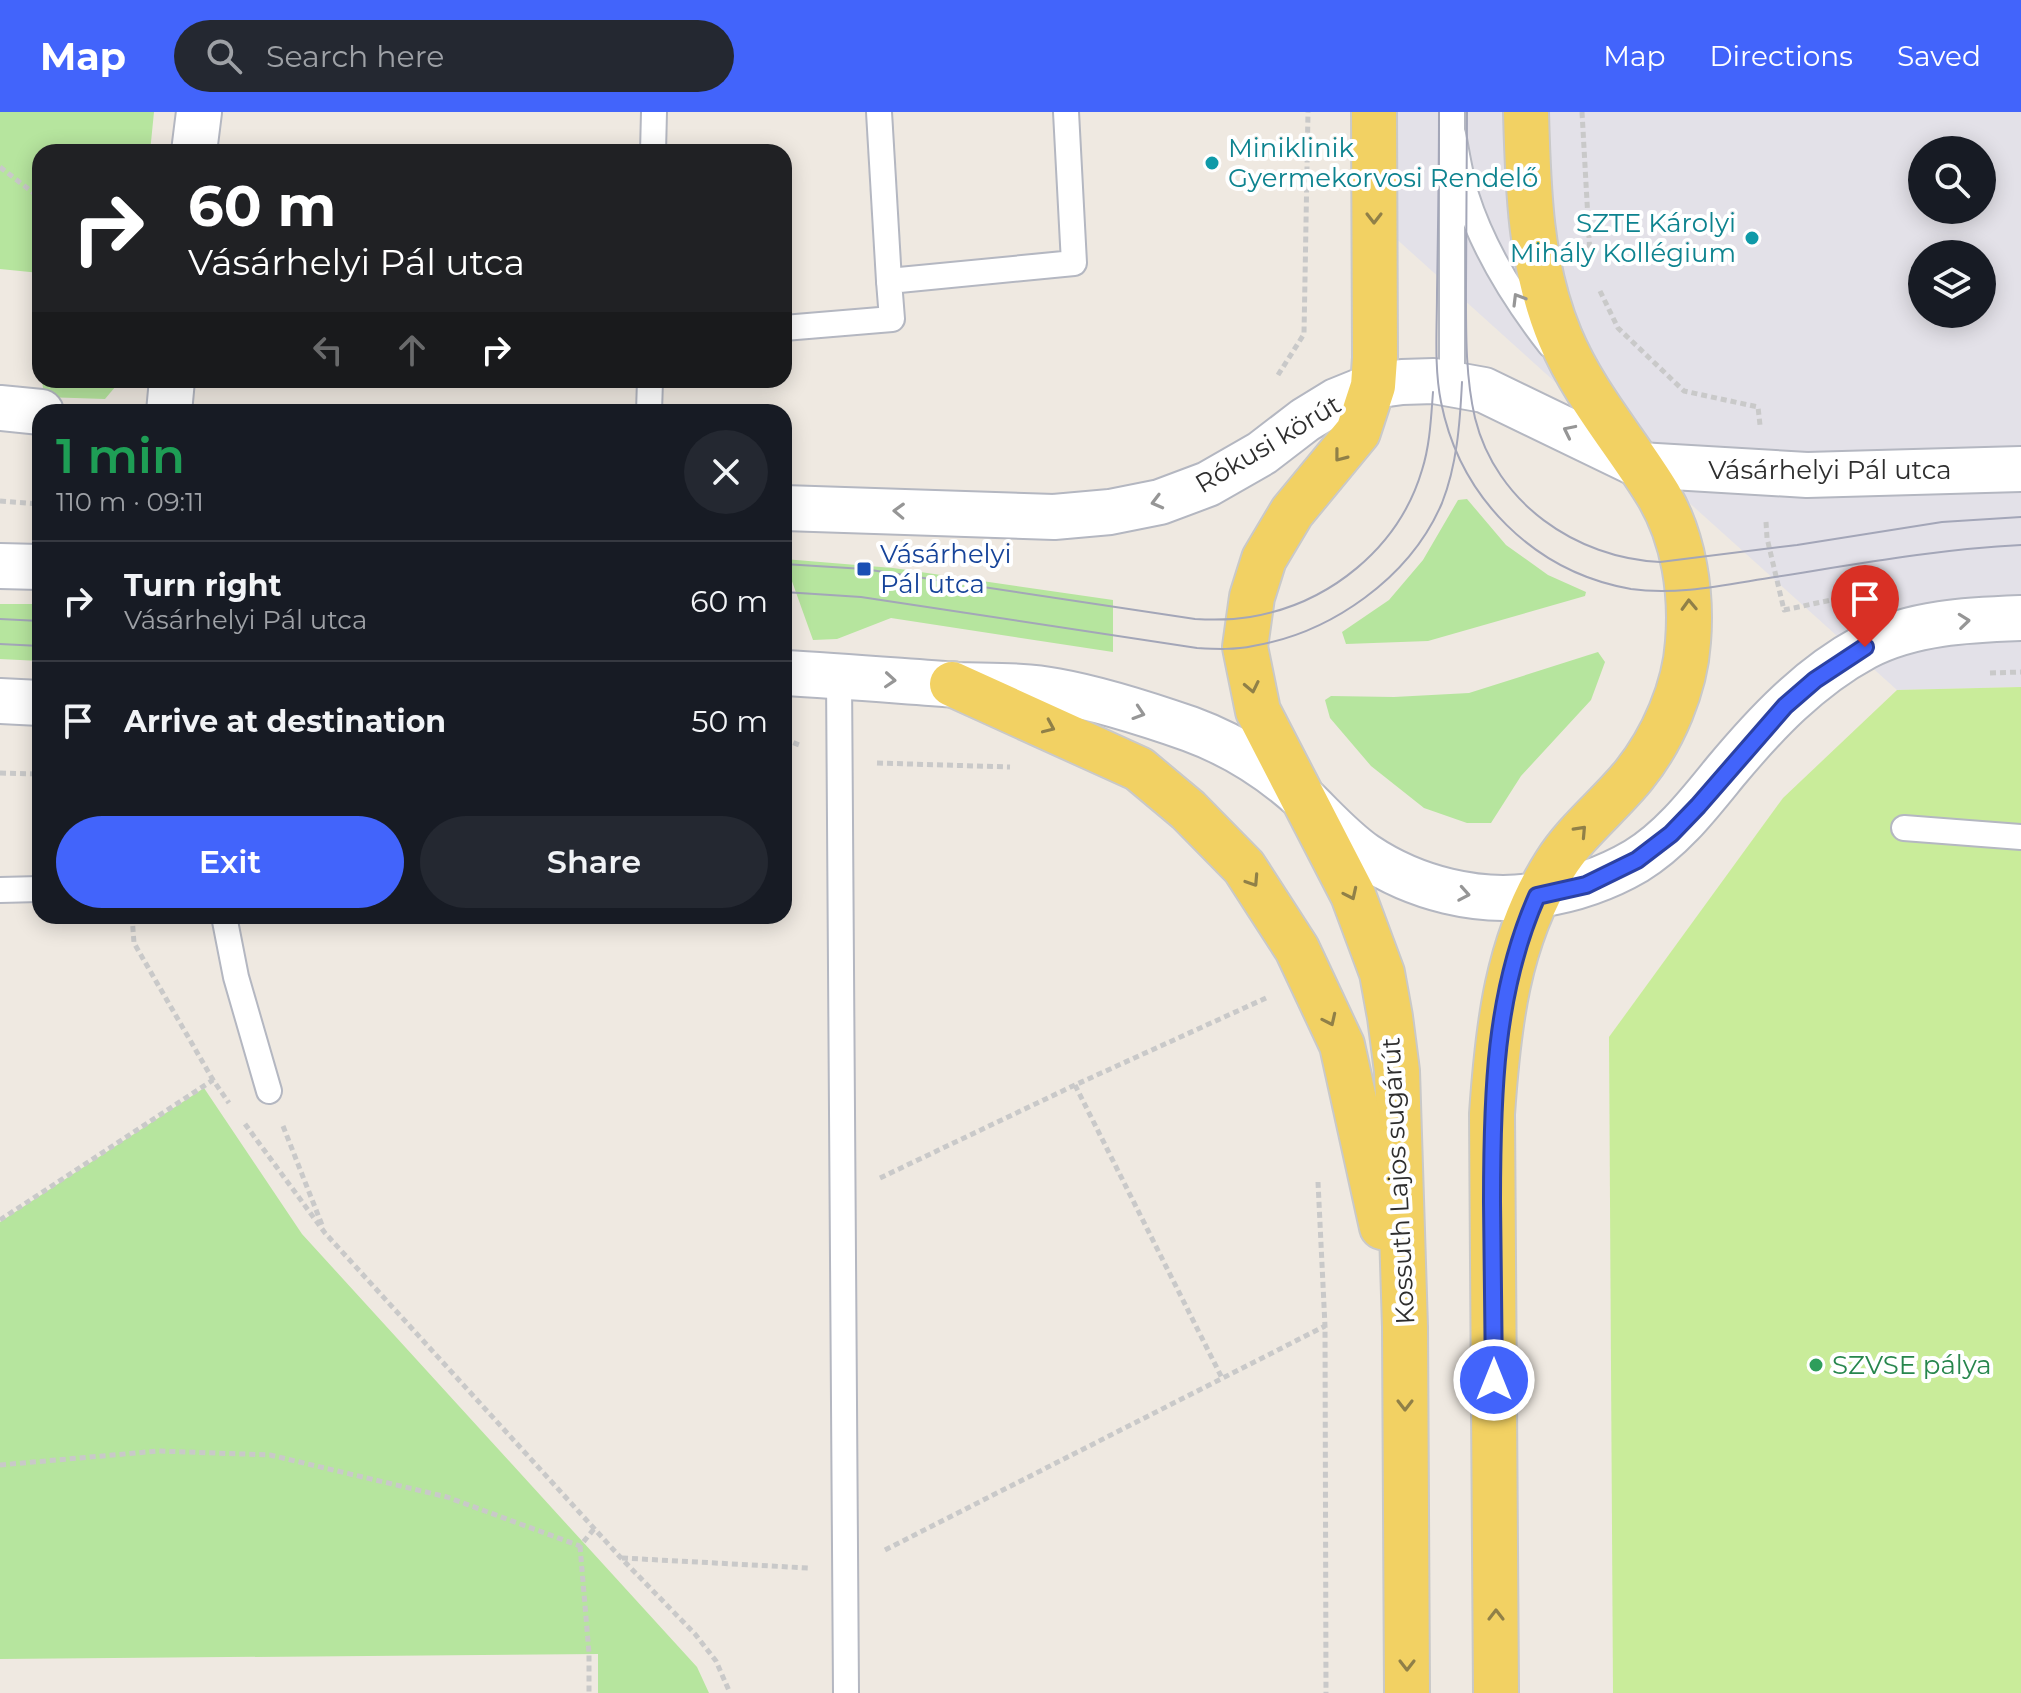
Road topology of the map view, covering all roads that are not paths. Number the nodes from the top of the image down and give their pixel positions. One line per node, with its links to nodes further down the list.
1 (199, 112): 8 (main road)
2 (654, 112): 9 (lane)
3 (879, 112): 10 (lane)
4 (1066, 112): 10 (lane)
5 (1374, 112): 13 (main road, Kossuth Lajos sugárút, one-way to 13)
6 (1526, 112): 14 (main road)
7 (1452, 123): 12 (lane); 14 (lane, one-way to 7)
8 (195, 144)
9 (653, 144)
10 (889, 281): 11 (lane)
11 (792, 327)
12 (1452, 384): 13 (main road, Rókusi körút); 17 (main road, Rókusi körút, one-way to 12)
13 (1373, 386): 19 (main road, Rókusi körút, one-way to 19); 28 (main road, Kossuth Lajos sugárút, one-way to 28)
14 (1598, 407): 17 (main road)
15 (0, 408): 16 (main road)
16 (32, 411)
17 (1639, 465): 18 (main road, Vásárhelyi Pál utca); 33 (main road, one-way to 17)
18 (2021, 469)
19 (792, 508)
20 (0, 566): 21 (main road)
21 (32, 567)
22 (2021, 618): 33 (main road, one-way to 22)
23 (792, 673): 24 (main road)
24 (839, 676): 25 (main road, one-way to 25); 37 (lane)
25 (952, 684): 28 (main road, one-way to 28); 36 (main road, one-way to 36)
26 (0, 701): 27 (main road)
27 (32, 703)
28 (1304, 799): 33 (main road, one-way to 33); 36 (main road, Kossuth Lajos sugárút, one-way to 36)
29 (1904, 828): 30 (lane)
30 (2021, 837)
31 (32, 889): 32 (lane)
32 (0, 890)
33 (1537, 896): 39 (main road, one-way to 33)
34 (226, 924): 35 (lane)
35 (269, 1091)
36 (1405, 1327): 38 (main road, Kossuth Lajos sugárút, one-way to 38)
37 (846, 1693)
38 (1407, 1693)
39 (1496, 1693)

